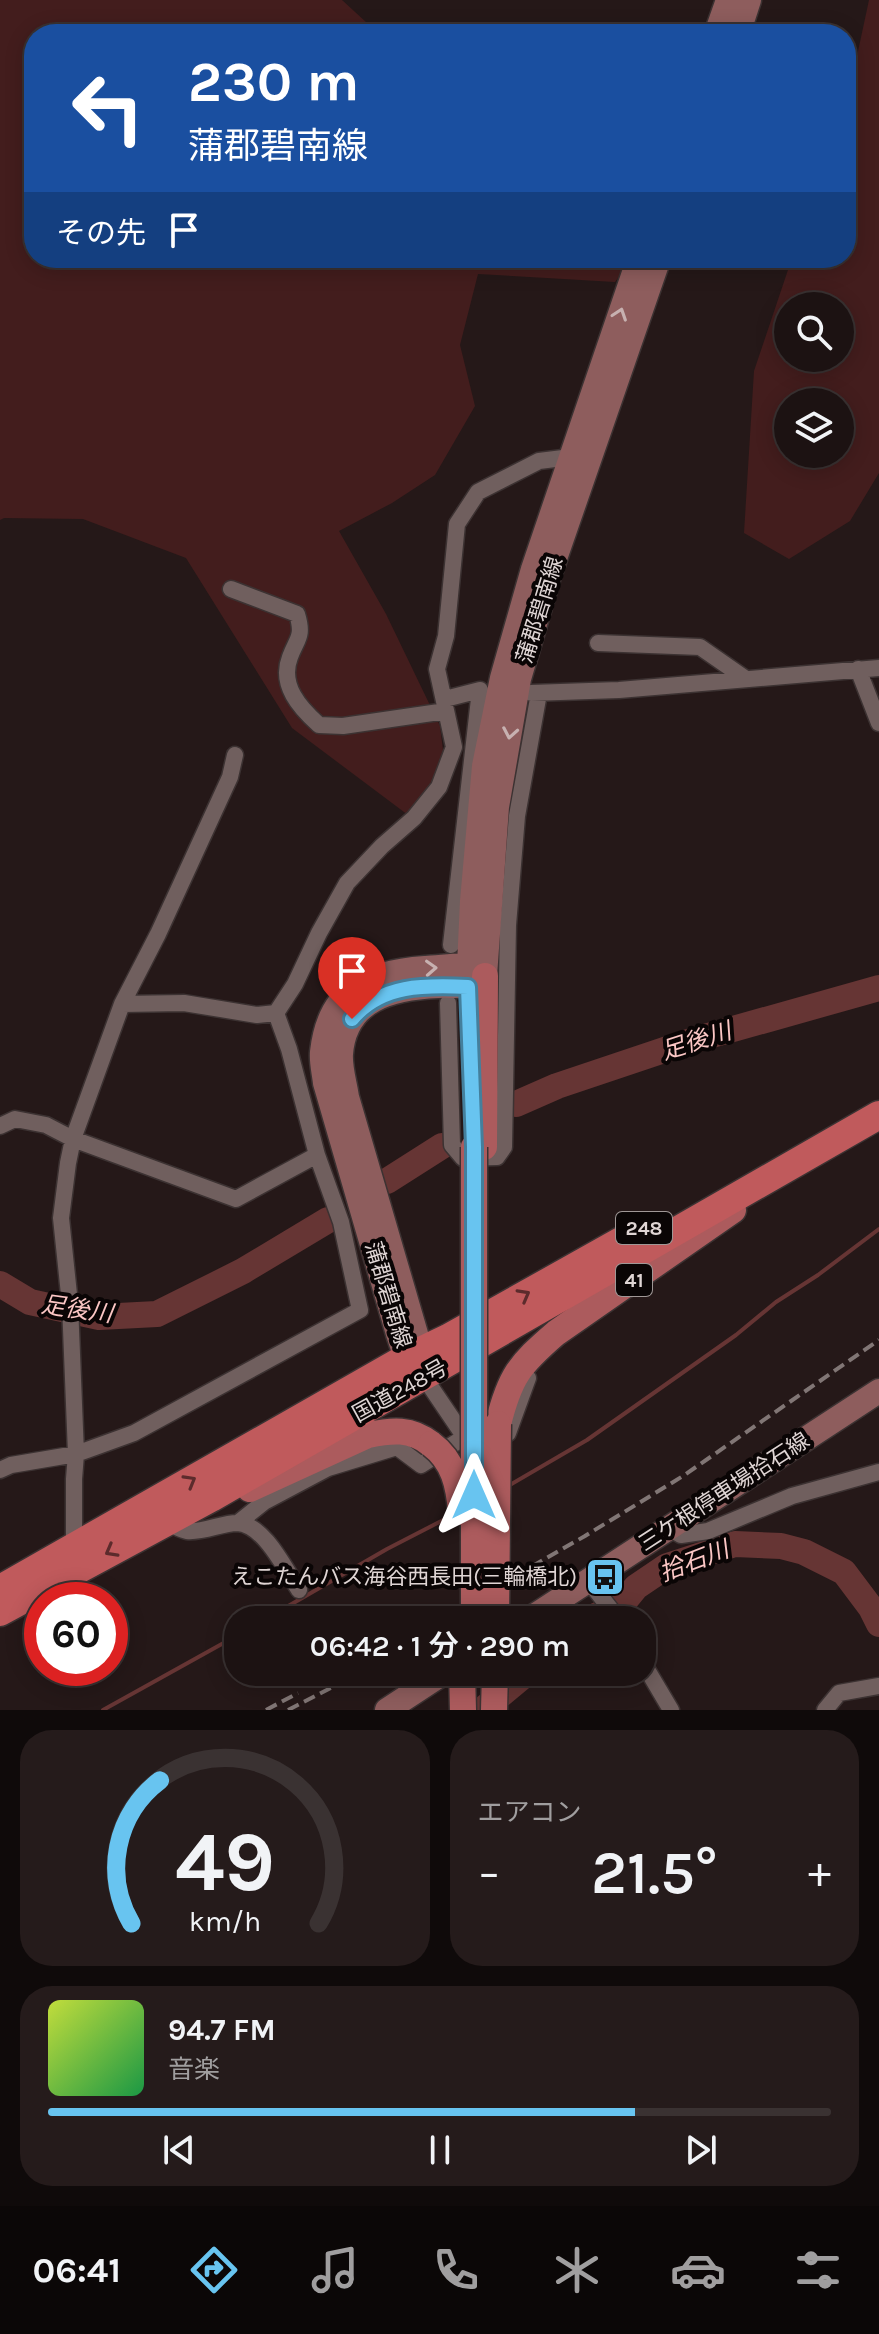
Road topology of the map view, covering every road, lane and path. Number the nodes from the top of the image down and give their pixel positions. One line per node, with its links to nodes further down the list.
1 (728, 0): 3 (main road)
2 (749, 0): 4 (main road)
3 (720, 24)
4 (741, 24)
5 (636, 268): 7 (main road, 蒲郡碧南線, one-way to 5)
6 (656, 268): 17 (main road, 蒲郡碧南線, one-way to 17)
7 (571, 457): 13 (street); 17 (main road, 蒲郡碧南線)
8 (231, 589): 13 (street)
9 (598, 643): 12 (street)
10 (879, 668): 11 (street)
11 (858, 669): 12 (street); 14 (street)
12 (746, 679): 17 (street)
13 (446, 705): 16 (street); 19 (street)
14 (879, 723)
15 (235, 755): 18 (street)
16 (451, 945)
17 (467, 983): 24 (main road); 27 (main road, 蒲郡碧南線)
18 (122, 1004): 19 (street); 23 (street)
19 (276, 1013): 25 (street)
20 (879, 1094): 27 (highway, 国道248号 / 248, one-way to 20)
21 (879, 1115): 26 (highway, 国道248号 / 248)
22 (0, 1126): 23 (street)
23 (73, 1139): 25 (street); 31 (street)
24 (479, 1147): 44 (main road, bridge); 45 (main road)
25 (317, 1155): 31 (street)
26 (799, 1159): 27 (highway, 国道248号 / 248); 46 (main road, 41, bridge)
27 (417, 1362): 30 (street); 35 (highway, 国道248号 / 248); 39 (highway, 国道248号 / 248, one-way to 27)
28 (528, 1378): 30 (street)
29 (879, 1391): 38 (main road, 三ケ根停車場拾石線)
30 (466, 1436): 34 (street); 37 (street)
31 (76, 1454): 32 (street); 39 (street)
32 (0, 1470)
33 (879, 1472): 38 (street)
34 (492, 1485)
35 (211, 1498): 36 (highway, 国道248号 / 248); 43 (main road, bridge)
36 (163, 1522): 37 (street); 49 (highway, 国道248号 / 248, one-way to 49)
37 (238, 1523): 42 (street)
38 (669, 1528): 40 (main road, 三ケ根停車場拾石線)
39 (74, 1546): 41 (highway, 国道248号 / 248)
40 (595, 1586): 47 (main road, 三ケ根停車場拾石線); 48 (street)
41 (0, 1589)
42 (299, 1590)
43 (462, 1606)
44 (474, 1606)
45 (481, 1606)
46 (496, 1606)
47 (556, 1606)
48 (609, 1606)
49 (0, 1612)
50 (656, 1685): 66 (street)
51 (424, 1686): 59 (main road)
52 (446, 1686): 60 (main road)
53 (462, 1686): 61 (main road)
54 (474, 1686): 62 (main road)
55 (481, 1686): 63 (main road)
56 (495, 1686): 64 (main road)
57 (512, 1686): 65 (main road)
58 (879, 1686): 67 (street)
59 (387, 1710)
60 (449, 1710)
61 (463, 1710)
62 (474, 1710)
63 (481, 1710)
64 (494, 1710)
65 (511, 1710)
66 (671, 1710)
67 (825, 1710)

